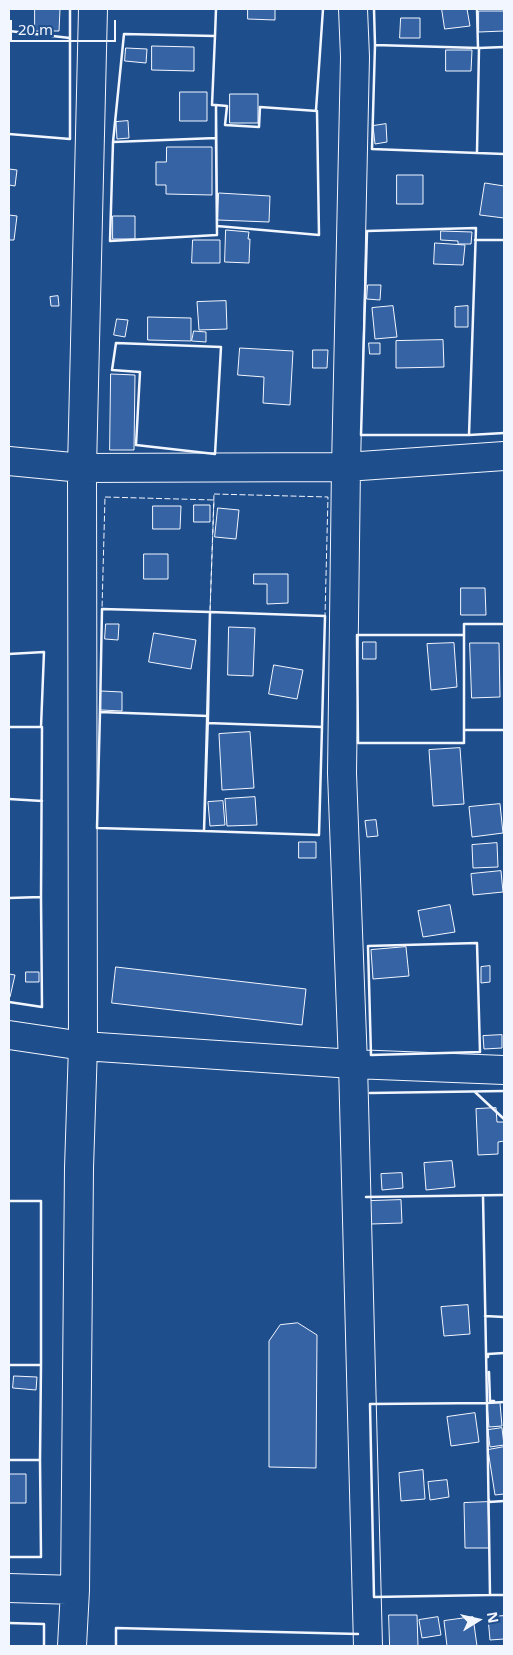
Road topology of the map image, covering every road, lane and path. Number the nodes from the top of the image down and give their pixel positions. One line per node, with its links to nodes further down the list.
1 (93, 9): 6 (street)
2 (353, 9): 5 (street)
3 (504, 456): 5 (street)
4 (9, 461): 6 (street)
5 (346, 467): 6 (street); 9 (street)
6 (82, 468): 8 (street)
7 (9, 1035): 8 (street)
8 (83, 1046): 9 (street); 12 (street)
9 (353, 1064): 10 (street); 14 (street)
10 (504, 1070)
11 (9, 1588): 12 (street)
12 (75, 1590): 13 (street)
13 (72, 1646)
14 (368, 1646)

